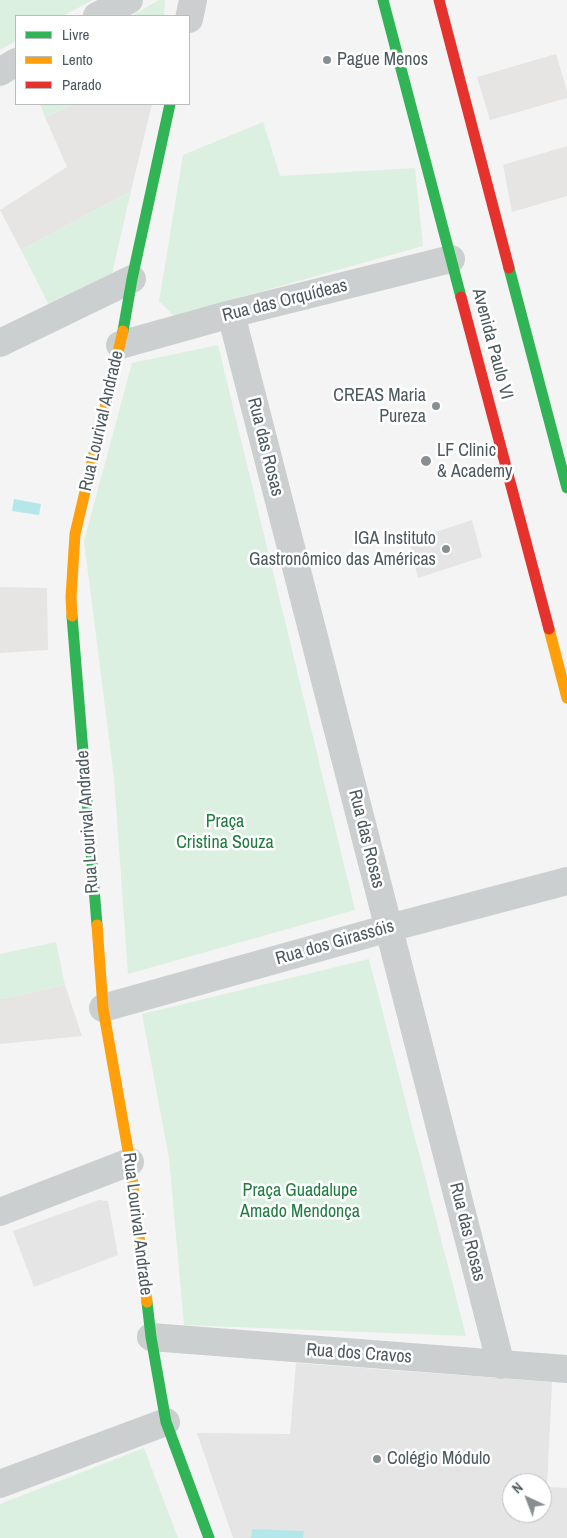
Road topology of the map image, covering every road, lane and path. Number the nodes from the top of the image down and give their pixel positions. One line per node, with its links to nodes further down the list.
1 (129, 0): 5 (street)
2 (193, 0): 6 (street)
3 (383, 0): 10 (street, Avenida Paulo VI)
4 (440, 0): 15 (street, Avenida Paulo VI)
5 (99, 15)
6 (190, 15)
7 (15, 63): 8 (street)
8 (0, 72)
9 (170, 105): 11 (street, Rua Lourival Andrade)
10 (451, 259): 12 (street, Rua das Orquídeas); 16 (street, Avenida Paulo VI)
11 (132, 279): 13 (street); 14 (street, Rua Lourival Andrade)
12 (231, 314): 14 (street, Rua das Orquídeas); 18 (street, Rua das Rosas)
13 (0, 343)
14 (120, 346): 19 (street, Rua Lourival Andrade)
15 (567, 488)
16 (567, 698)
17 (567, 881): 18 (street, Rua dos Girassóis)
18 (389, 928): 19 (street, Rua dos Girassóis); 23 (street, Rua das Rosas)
19 (103, 1008): 20 (street, Rua Lourival Andrade)
20 (130, 1162): 21 (street); 22 (street, Rua Lourival Andrade)
21 (0, 1212)
22 (151, 1337): 23 (street, Rua dos Cravos); 25 (street, Rua Lourival Andrade)
23 (501, 1365): 24 (street, Rua dos Cravos)
24 (567, 1370)
25 (166, 1422): 26 (street); 27 (street, Rua Lourival Andrade)
26 (0, 1484)
27 (209, 1538)

